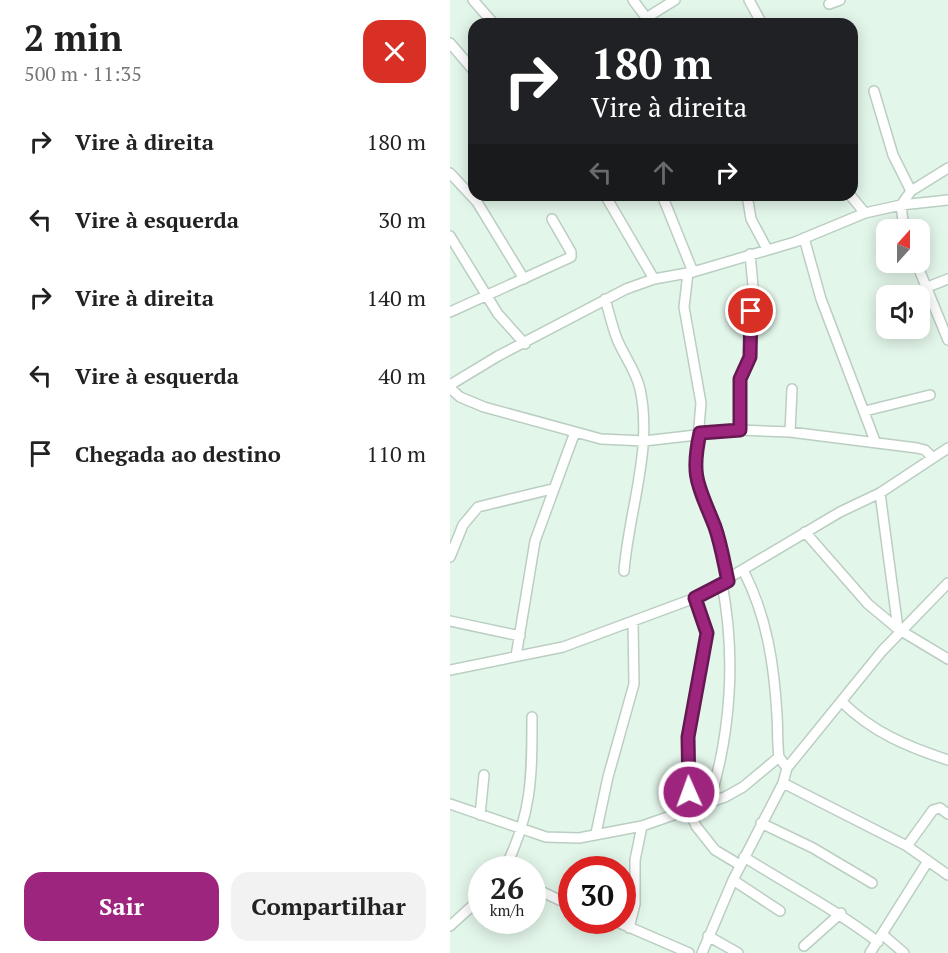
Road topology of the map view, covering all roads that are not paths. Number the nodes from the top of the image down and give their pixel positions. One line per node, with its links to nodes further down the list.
1 (473, 0): 7 (street)
2 (633, 0): 8 (street)
3 (675, 0): 9 (street)
4 (749, 0): 10 (street)
5 (840, 0): 6 (street)
6 (829, 4)
7 (489, 18)
8 (646, 18)
9 (652, 18)
10 (759, 18)
11 (450, 43): 12 (street)
12 (468, 64)
13 (874, 91): 16 (street)
14 (948, 168): 16 (street)
15 (450, 173): 17 (street)
16 (911, 191): 24 (street)
17 (468, 192)
18 (948, 200): 24 (street)
19 (476, 201): 33 (street)
20 (608, 201): 34 (street)
21 (664, 201): 32 (street)
22 (748, 201): 30 (street)
23 (855, 201): 25 (street)
24 (901, 205): 25 (street); 27 (street)
25 (865, 213): 29 (street)
26 (552, 219): 33 (street)
27 (903, 219)
28 (450, 236): 37 (street)
29 (804, 238): 30 (street); 46 (street)
30 (767, 249): 31 (street)
31 (750, 254): 32 (street); 47 (street)
32 (691, 272): 34 (street); 50 (street)
33 (524, 279): 37 (street)
34 (654, 279): 39 (street)
35 (948, 279): 36 (street)
36 (930, 286)
37 (485, 295): 40 (street); 42 (street)
38 (930, 297): 41 (street)
39 (604, 299): 42 (street); 51 (street)
40 (450, 312)
41 (948, 340)
42 (525, 345): 43 (street)
43 (450, 387): 48 (street)
44 (792, 389): 49 (street)
45 (930, 395): 46 (street)
46 (865, 411): 52 (street)
47 (740, 430): 49 (street); 50 (street)
48 (575, 432): 51 (street); 55 (street)
49 (790, 432): 52 (street)
50 (700, 433): 51 (street); 61 (street)
51 (644, 441): 59 (street)
52 (875, 441): 54 (street)
53 (948, 448): 54 (street)
54 (932, 457): 56 (street)
55 (552, 489): 58 (street); 67 (street)
56 (880, 493): 57 (street); 66 (street)
57 (806, 532): 60 (street); 66 (street)
58 (450, 557)
59 (624, 571)
60 (744, 572): 61 (street); 73 (street)
61 (725, 583): 63 (street); 78 (street)
62 (948, 583): 66 (street)
63 (695, 598): 65 (street); 80 (street)
64 (450, 621): 67 (street)
65 (633, 622): 68 (street); 86 (street)
66 (899, 630): 69 (street); 71 (street)
67 (520, 636): 68 (street)
68 (516, 656): 70 (street)
69 (948, 658)
70 (450, 670)
71 (842, 702): 74 (street); 75 (street)
72 (532, 717): 85 (street)
73 (779, 757): 75 (street); 78 (street)
74 (948, 760)
75 (787, 768): 77 (street)
76 (484, 775): 82 (street)
77 (783, 783): 83 (street); 87 (street)
78 (710, 803): 80 (street)
79 (450, 804): 82 (street)
80 (689, 809): 84 (street); 90 (street)
81 (948, 814): 87 (street)
82 (480, 815): 85 (street)
83 (761, 823): 90 (street); 94 (street)
84 (642, 826): 86 (street); 89 (street)
85 (522, 830): 86 (street); 88 (street)
86 (596, 833)
87 (907, 846): 91 (street)
88 (510, 856)
89 (636, 856)
90 (742, 861): 93 (street); 97 (street)
91 (928, 861): 92 (street); 101 (street)
92 (948, 875)
93 (733, 880): 96 (street); 100 (street)
94 (872, 883)
95 (468, 910): 98 (street)
96 (780, 911)
97 (841, 913): 101 (street); 102 (street)
98 (450, 926)
99 (636, 931): 103 (street)
100 (708, 936): 104 (street); 105 (street)
101 (880, 939): 106 (street); 107 (street)
102 (804, 946)
103 (689, 953)
104 (702, 953)
105 (738, 953)
106 (870, 953)
107 (904, 953)

